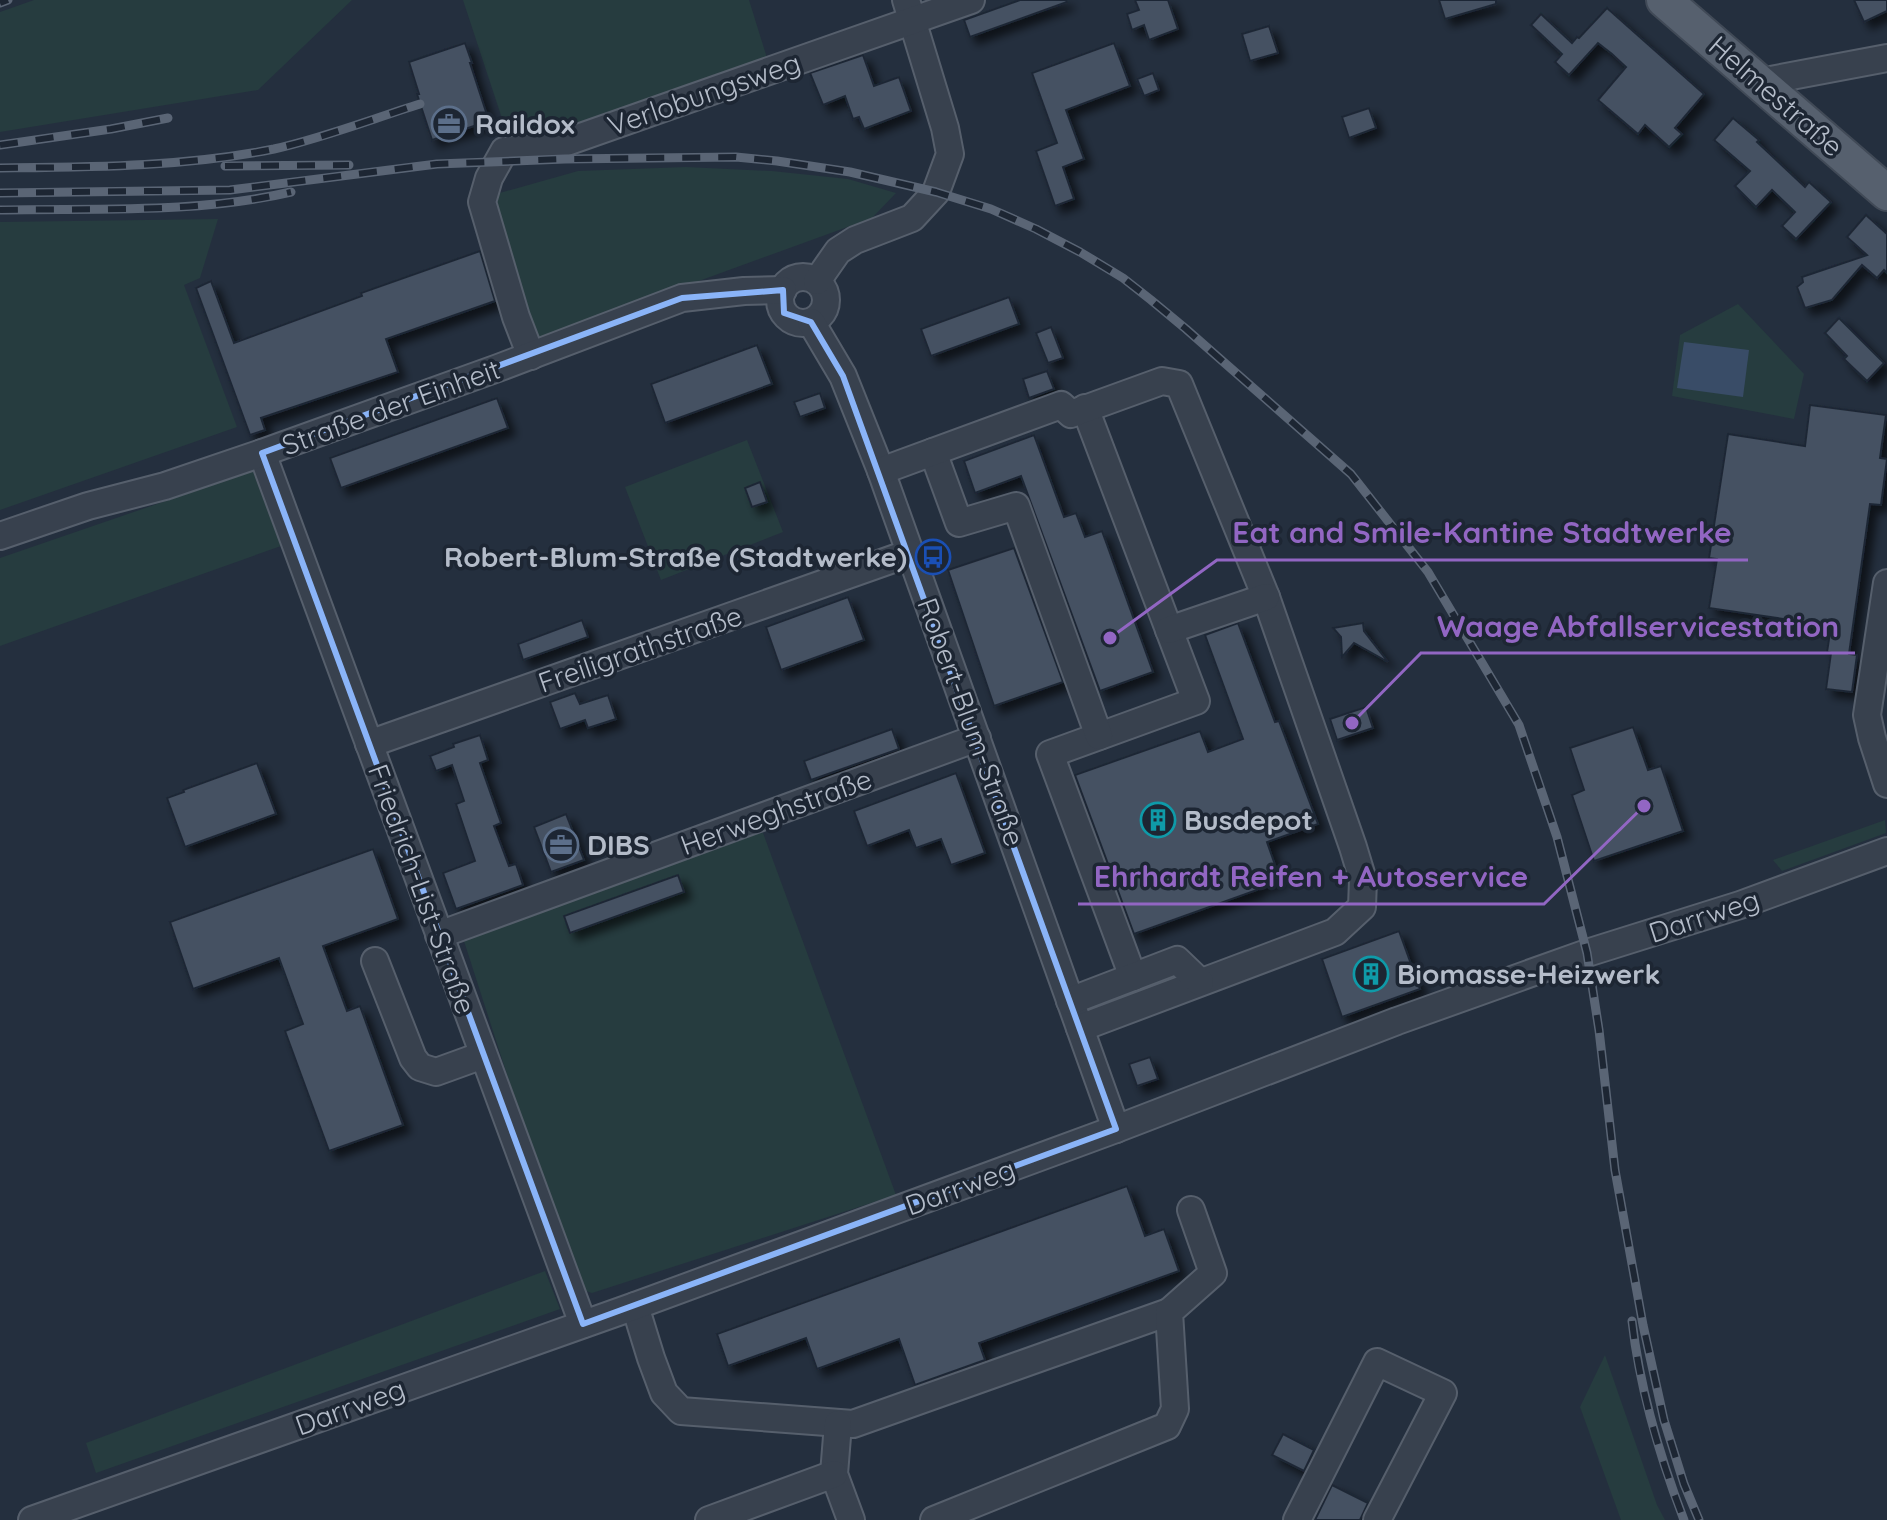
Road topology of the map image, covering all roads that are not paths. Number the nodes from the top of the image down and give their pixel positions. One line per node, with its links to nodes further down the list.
1 (971, 0): 3 (street, Verlobungsweg)
2 (1664, 0): 5 (main road, Helmestraße)
3 (910, 11): 7 (street); 10 (street, Verlobungsweg)
4 (1887, 58): 5 (street)
5 (1760, 82): 6 (main road, Helmestraße)
6 (1887, 193)
7 (817, 281): 8 (street, Straße der Einheit); 9 (street)
8 (783, 290): 9 (street); 10 (street, Straße der Einheit)
9 (811, 322): 14 (street, Robert-Blum-Straße)
10 (531, 356): 13 (street, Straße der Einheit)
11 (1085, 408): 12 (street); 18 (street); 19 (street)
12 (933, 452): 14 (street); 20 (street)
13 (262, 453): 15 (street, Straße der Einheit); 22 (street, Friedrich-List-Straße)
14 (881, 471): 16 (street, Robert-Blum-Straße)
15 (0, 536)
16 (910, 553): 21 (street, Robert-Blum-Straße); 22 (street, Freiligrathstraße)
17 (1887, 583): 23 (street)
18 (1266, 597): 19 (street); 28 (street)
19 (1169, 630): 20 (street)
20 (1099, 736): 27 (street)
21 (977, 738): 25 (street, Herweghstraße); 29 (street, Robert-Blum-Straße)
22 (369, 744): 25 (street, Friedrich-List-Straße)
23 (1887, 784)
24 (1887, 851): 32 (street, Darrweg)
25 (439, 935): 31 (street, Friedrich-List-Straße)
26 (375, 961): 31 (street)
27 (1133, 977): 28 (street); 29 (street)
28 (1200, 982): 30 (street)
29 (1070, 1001): 30 (street, Robert-Blum-Straße)
30 (1080, 1028): 32 (street, Robert-Blum-Straße)
31 (483, 1055): 36 (street, Friedrich-List-Straße)
32 (1116, 1129): 34 (street, Darrweg)
33 (1191, 1210): 35 (street)
34 (635, 1306): 36 (street, Darrweg); 37 (street)
35 (1169, 1312): 37 (street); 42 (street)
36 (583, 1324): 39 (street, Darrweg)
37 (838, 1424): 38 (street)
38 (834, 1474): 40 (street); 41 (street)
39 (32, 1520)
40 (709, 1520)
41 (851, 1520)
42 (934, 1520)
43 (1297, 1520): 44 (street)
44 (1377, 1520)

